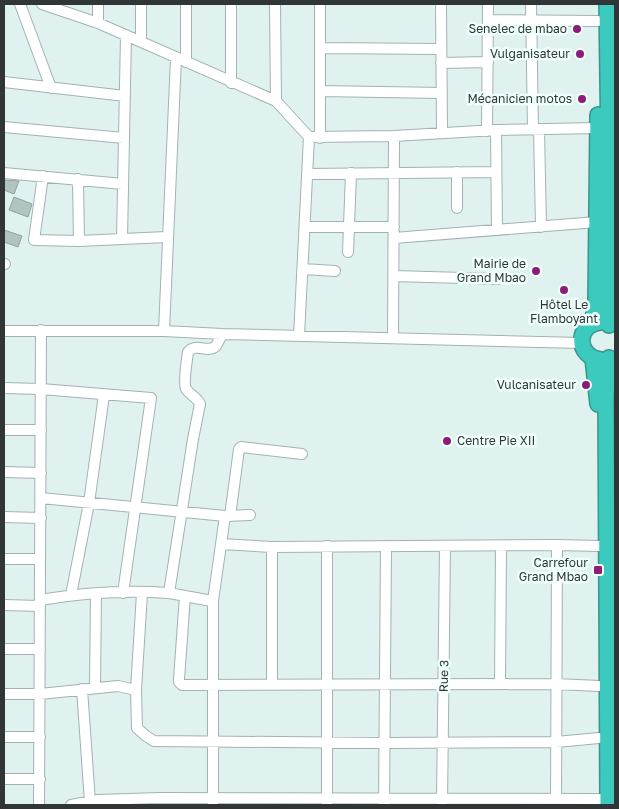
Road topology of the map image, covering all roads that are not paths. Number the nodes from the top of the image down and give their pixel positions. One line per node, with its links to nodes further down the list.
1 (20, 4): 29 (street)
2 (43, 4): 18 (street)
3 (98, 4): 18 (street)
4 (141, 4): 20 (street)
5 (186, 4): 24 (street)
6 (231, 4): 28 (street)
7 (275, 4): 33 (street)
8 (320, 4): 21 (street)
9 (435, 4): 10 (street)
10 (441, 4): 22 (street)
11 (488, 4): 15 (street)
12 (531, 4): 16 (street)
13 (598, 4): 17 (highway)
14 (607, 4): 68 (highway)
15 (488, 20): 16 (street); 25 (street)
16 (532, 20): 17 (street); 36 (street)
17 (598, 20): 35 (highway)
18 (98, 23): 19 (street)
19 (126, 35): 20 (street); 32 (street)
20 (141, 42): 23 (street)
21 (320, 48): 22 (street); 30 (street)
22 (441, 49): 26 (street)
23 (176, 58): 24 (street); 58 (street)
24 (186, 62): 28 (street)
25 (488, 62): 26 (street); 37 (street)
26 (441, 63): 31 (street)
27 (4, 82): 29 (street)
28 (232, 82): 33 (street)
29 (51, 88): 32 (street)
30 (320, 91): 31 (street); 41 (street)
31 (442, 93): 38 (street)
32 (125, 96): 40 (street)
33 (276, 102): 41 (street)
34 (4, 127): 40 (street)
35 (598, 128): 36 (street); 52 (highway)
36 (536, 129): 37 (street); 56 (street)
37 (491, 131): 38 (street); 43 (street)
38 (442, 133): 39 (street)
39 (394, 136): 41 (street); 46 (street)
40 (124, 138): 50 (street)
41 (315, 138): 47 (street)
42 (457, 172): 43 (street); 46 (street); 51 (street)
43 (496, 172): 57 (street)
44 (4, 173): 48 (street)
45 (351, 173): 46 (street); 47 (street); 54 (street)
46 (394, 173): 55 (street)
47 (308, 174): 53 (street)
48 (43, 176): 49 (street); 61 (street)
49 (78, 180): 50 (street); 61 (street)
50 (123, 184): 60 (street)
51 (457, 208)
52 (597, 222): 56 (street); 67 (highway)
53 (305, 226): 54 (street); 63 (street)
54 (349, 226): 55 (street); 62 (street)
55 (394, 226): 59 (street)
56 (541, 227): 57 (street)
57 (497, 230): 59 (street)
58 (167, 236): 60 (street); 71 (street)
59 (394, 238): 65 (street)
60 (122, 239): 61 (street)
61 (79, 241)
62 (348, 252)
63 (303, 269): 64 (street); 73 (street)
64 (336, 271)
65 (394, 276): 66 (street); 74 (street)
66 (498, 279)
67 (592, 324): 68 (highway); 75 (highway)
68 (612, 327)
69 (41, 330): 70 (street); 71 (street); 79 (street)
70 (4, 331)
71 (164, 331): 72 (street)
72 (222, 334): 73 (street); 89 (street)
73 (299, 336): 74 (street)
74 (393, 338): 75 (street)
75 (582, 343): 77 (highway)
76 (612, 355): 77 (highway); 147 (highway)
77 (593, 358): 100 (highway)
78 (4, 388): 79 (street)
79 (41, 388): 80 (street); 82 (street)
80 (104, 395): 87 (street); 88 (street)
81 (4, 430): 82 (street)
82 (41, 430): 85 (street)
83 (302, 454): 91 (street)
84 (4, 472): 85 (street)
85 (41, 473): 86 (street)
86 (41, 498): 87 (street); 93 (street)
87 (89, 503): 88 (street); 108 (street)
88 (136, 507): 89 (street); 104 (street)
89 (182, 512): 91 (street); 106 (street)
90 (250, 515): 91 (street)
91 (228, 516): 94 (street)
92 (4, 517): 93 (street)
93 (41, 518): 103 (street)
94 (221, 544): 101 (street); 110 (street)
95 (557, 545): 99 (street); 100 (street); 121 (street)
96 (327, 546): 97 (street); 101 (street); 117 (street)
97 (386, 546): 98 (street); 118 (street)
98 (445, 546): 99 (street); 119 (street, Rue 3)
99 (500, 546): 120 (street)
100 (599, 546): 122 (highway)
101 (272, 547): 116 (street)
102 (4, 559): 103 (street)
103 (40, 559): 111 (street)
104 (123, 593): 105 (street); 107 (street)
105 (142, 593): 106 (street); 125 (street)
106 (169, 593): 109 (street)
107 (96, 594): 108 (street); 123 (street)
108 (71, 595): 111 (street)
109 (185, 596): 110 (street); 115 (street)
110 (213, 601): 115 (street)
111 (40, 603): 112 (street); 114 (street)
112 (4, 605)
113 (4, 649): 114 (street)
114 (40, 650): 127 (street)
115 (213, 684): 116 (street); 131 (street)
116 (272, 684): 117 (street)
117 (328, 684): 118 (street); 132 (street)
118 (386, 684): 119 (street); 135 (street)
119 (444, 684): 120 (street); 133 (street, Rue 3)
120 (500, 684): 121 (street)
121 (556, 684): 122 (street); 134 (street)
122 (599, 686): 130 (highway)
123 (95, 688): 124 (street); 125 (street)
124 (82, 689): 127 (street); 138 (street)
125 (136, 690): 131 (street)
126 (4, 694): 127 (street)
127 (40, 694): 129 (street)
128 (4, 737): 129 (street)
129 (40, 737): 137 (street)
130 (599, 738): 134 (street); 147 (highway)
131 (214, 741): 132 (street); 140 (street)
132 (328, 741): 135 (street); 142 (street)
133 (442, 742): 134 (street); 135 (street); 144 (street, Rue 3)
134 (556, 742): 146 (street)
135 (384, 743): 143 (street)
136 (4, 779): 137 (street)
137 (40, 779): 148 (street)
138 (95, 802): 139 (street); 149 (street)
139 (159, 802): 140 (street)
140 (213, 802): 141 (street)
141 (272, 802): 142 (street)
142 (327, 802): 143 (street)
143 (384, 802): 144 (street)
144 (442, 802): 145 (street)
145 (499, 802): 146 (street)
146 (556, 802): 147 (street)
147 (602, 803)
148 (40, 805)
149 (71, 805)

